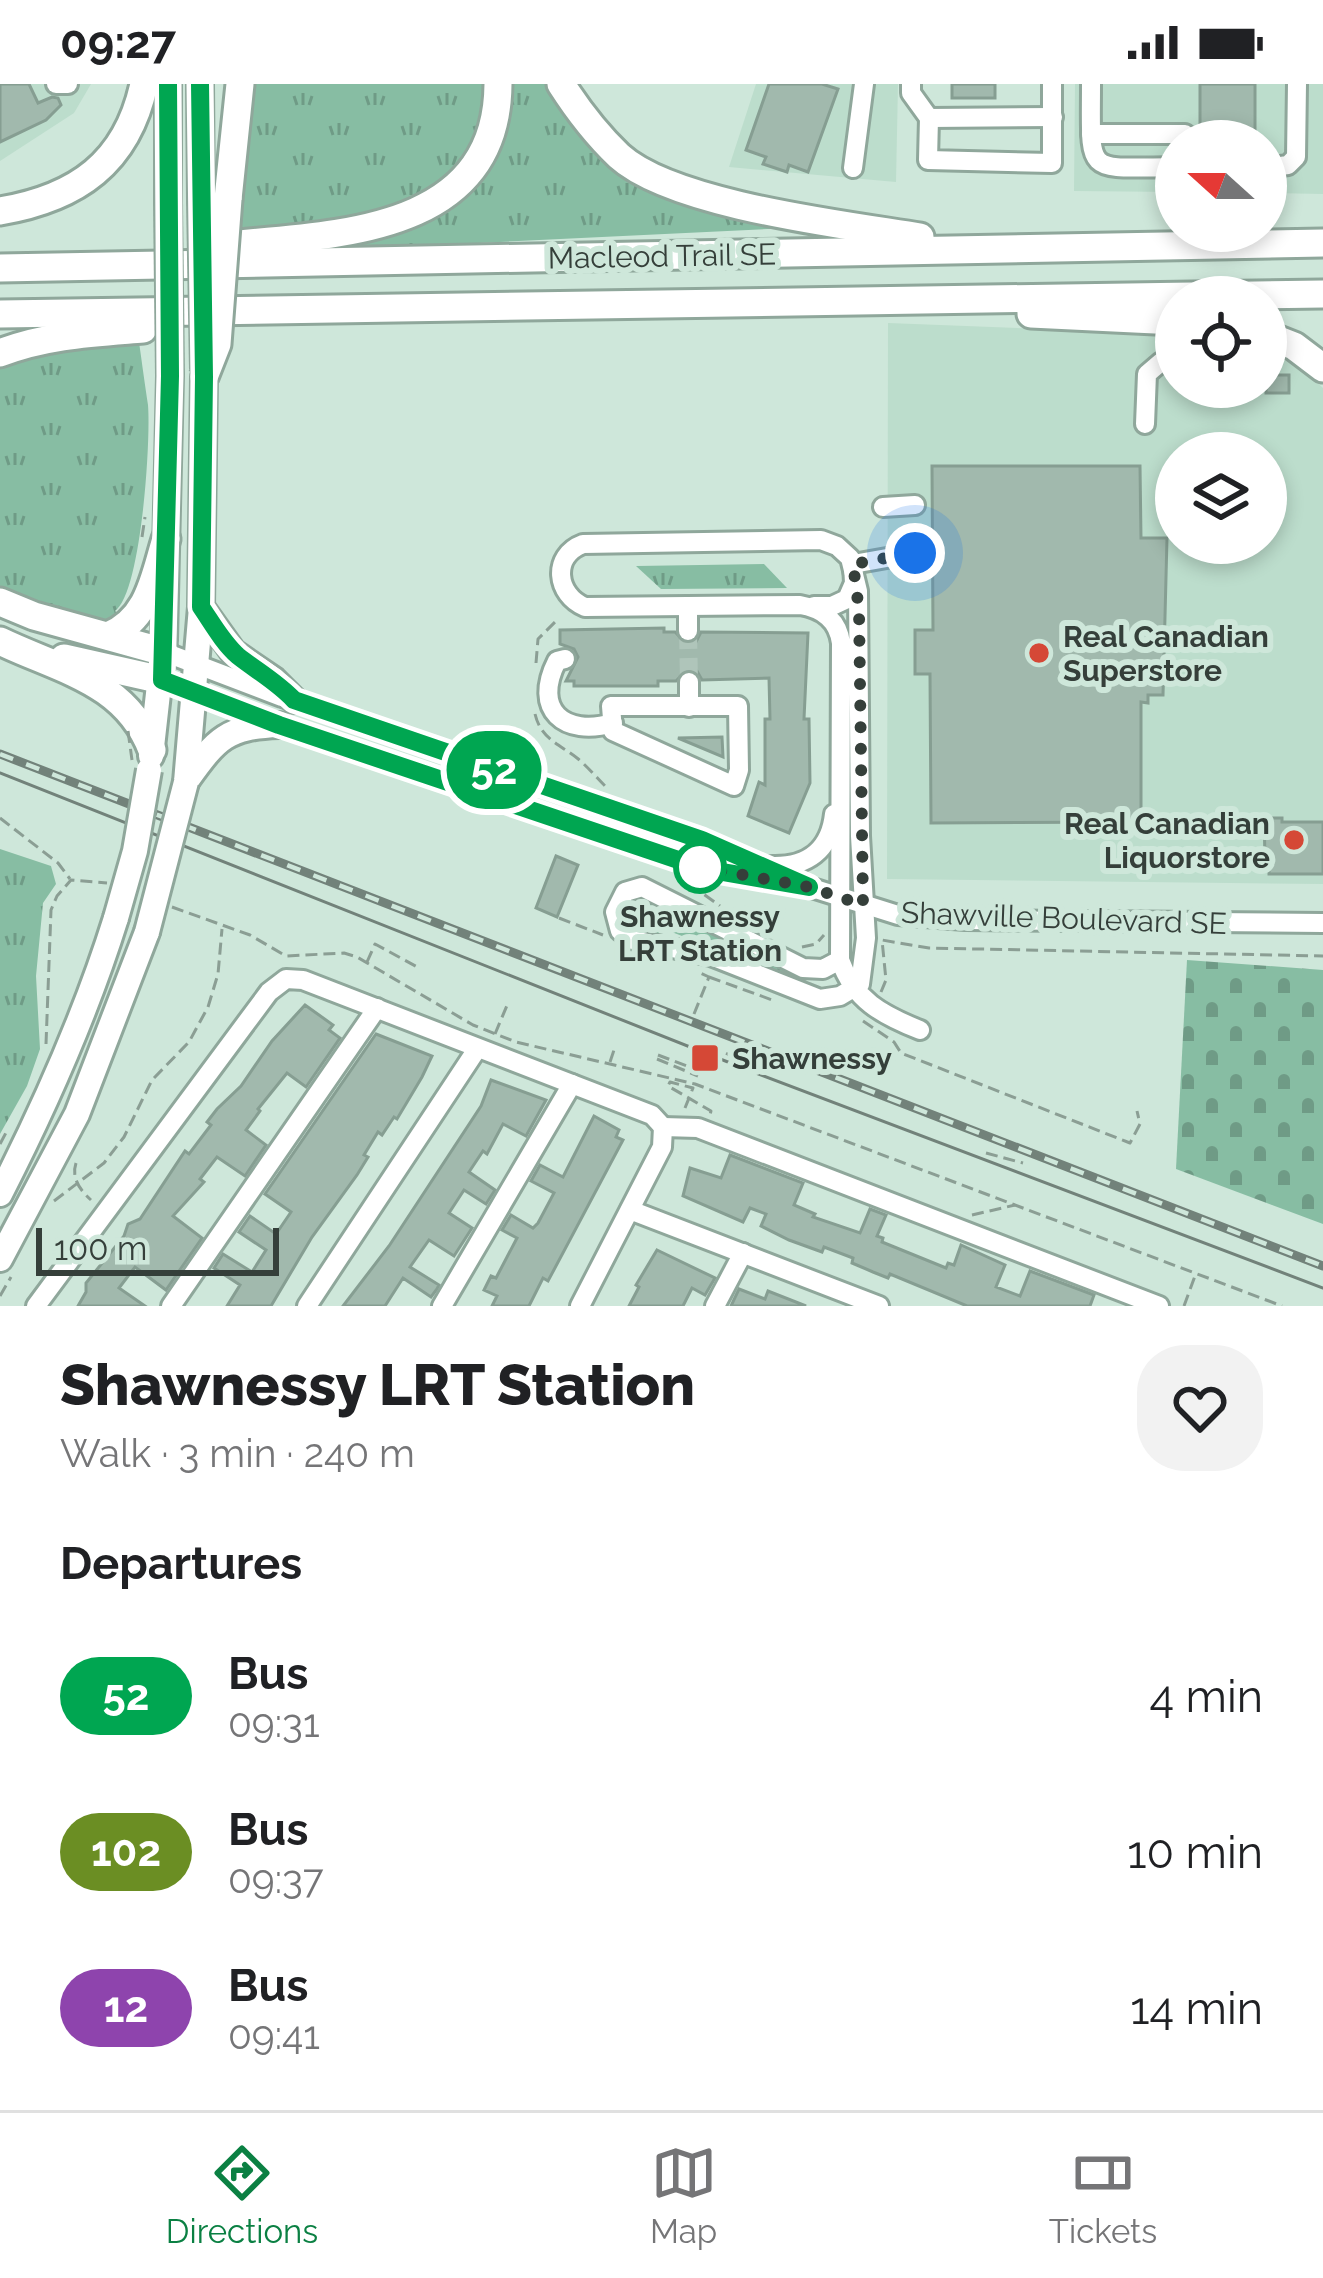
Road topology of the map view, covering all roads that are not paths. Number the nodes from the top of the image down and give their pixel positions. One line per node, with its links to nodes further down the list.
1 (56, 84): 2 (street)
2 (68, 84)
3 (144, 84): 22 (highway)
4 (168, 84): 40 (main road, bridge)
5 (200, 84): 21 (main road)
6 (240, 84): 21 (highway)
7 (498, 84): 26 (highway)
8 (561, 84): 24 (highway)
9 (864, 84): 20 (street)
10 (911, 84): 15 (street)
11 (1052, 84): 14 (street)
12 (1091, 84): 16 (street)
13 (1297, 84): 18 (street)
14 (1053, 117): 15 (street); 15 (street)
15 (929, 118)
16 (1091, 134): 17 (street); 19 (street)
17 (1155, 134)
18 (1287, 165)
19 (1155, 166)
20 (853, 168)
21 (214, 200): 36 (highway, bridge)
22 (0, 211)
23 (1323, 243): 24 (highway, Macleod Trail SE)
24 (984, 248): 26 (highway, Macleod Trail SE)
25 (0, 268): 26 (highway, Macleod Trail SE)
26 (29, 268)
27 (1323, 294): 28 (highway, Macleod Trail SE)
28 (921, 298): 29 (highway, Macleod Trail SE); 31 (highway)
29 (243, 311): 30 (highway, Macleod Trail SE); 33 (highway)
30 (0, 314)
31 (1155, 320)
32 (1287, 343): 35 (highway)
33 (0, 353)
34 (1155, 367): 37 (street)
35 (1323, 368)
36 (204, 377): 46 (main road)
37 (1145, 424)
38 (915, 505): 39 (street)
39 (883, 507)
40 (153, 543): 48 (highway); 53 (main road)
41 (915, 553): 42 (street)
42 (853, 564): 44 (street); 45 (street); 66 (street)
43 (0, 602): 48 (highway)
44 (800, 605): 45 (street); 60 (street)
45 (688, 606): 47 (street)
46 (201, 607): 52 (main road); 56 (main road)
47 (688, 631)
48 (108, 636): 53 (highway)
49 (0, 641): 50 (highway)
50 (42, 656): 53 (highway); 61 (highway)
51 (565, 658): 58 (street)
52 (196, 665): 53 (street, Shawville Boulevard SE); 55 (main road); 56 (street, Shawville Boulevard SE)
53 (163, 666): 55 (street, Shawville Boulevard SE); 61 (main road)
54 (689, 682): 57 (street)
55 (194, 692): 59 (street, Shawville Boulevard SE); 62 (main road)
56 (294, 700): 63 (street, Shawville Boulevard SE)
57 (689, 707): 58 (street); 58 (street)
58 (613, 723)
59 (279, 725): 62 (main road); 64 (street, Shawville Boulevard SE)
60 (842, 750): 63 (street); 65 (street)
61 (150, 760): 75 (main road, bridge)
62 (186, 782): 78 (main road, bridge)
63 (750, 864): 64 (street, Shawville Boulevard SE)
64 (809, 887): 65 (street, Shawville Boulevard SE)
65 (842, 898): 66 (street, Shawville Boulevard SE); 68 (street)
66 (863, 905): 67 (street, Shawville Boulevard SE); 69 (street)
67 (1323, 923)
68 (840, 960): 69 (street); 69 (street)
69 (854, 990): 71 (street)
70 (377, 1008): 72 (street); 80 (street); 81 (street)
71 (920, 1030)
72 (477, 1049): 73 (street); 82 (street)
73 (572, 1084): 74 (street); 83 (street)
74 (663, 1127): 76 (street); 87 (street)
75 (0, 1194)
76 (630, 1210): 77 (street); 84 (street)
77 (743, 1253): 79 (street); 85 (street)
78 (9, 1260)
79 (841, 1299): 86 (street)
80 (36, 1306)
81 (172, 1306)
82 (307, 1306)
83 (442, 1306)
84 (580, 1306)
85 (716, 1306)
86 (878, 1306)
87 (1159, 1306)

